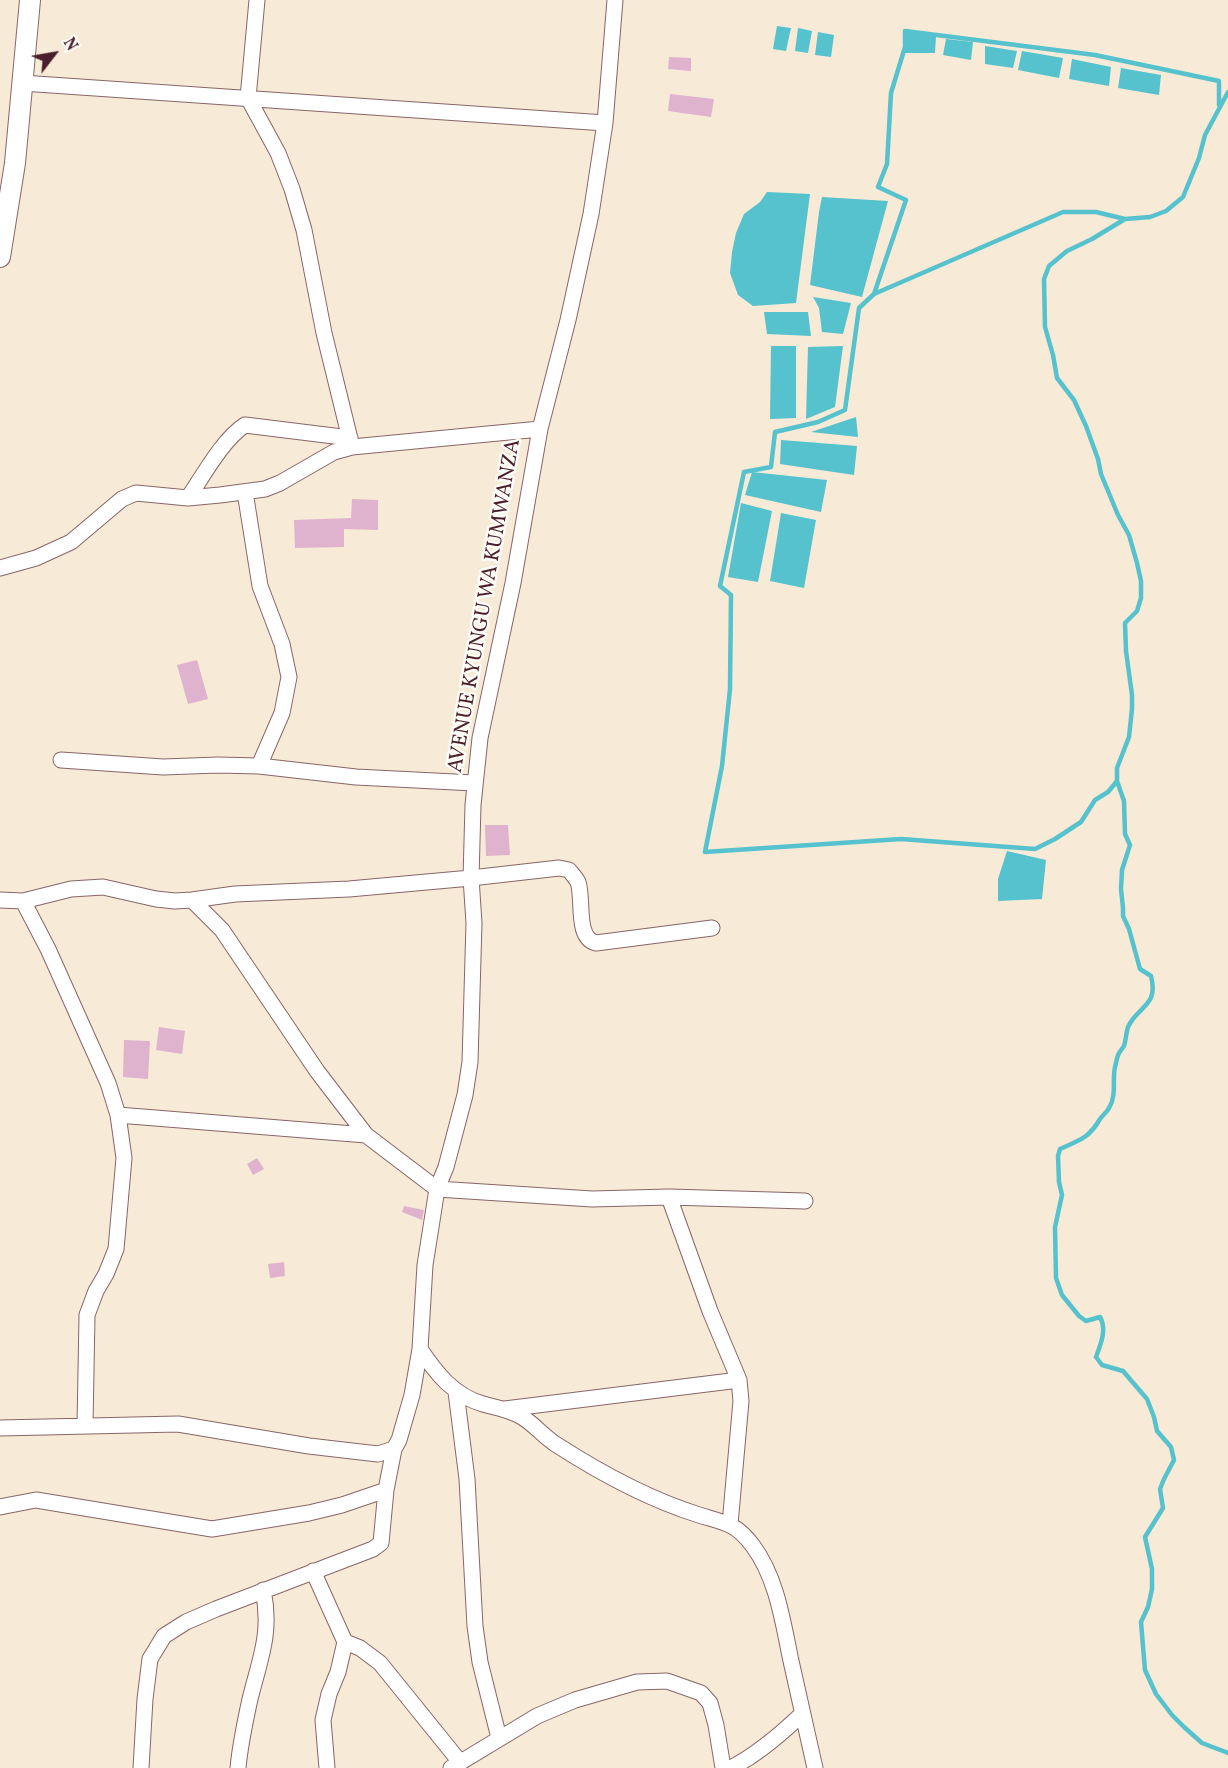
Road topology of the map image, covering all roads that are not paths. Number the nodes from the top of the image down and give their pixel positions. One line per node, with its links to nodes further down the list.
1 (30, 0): 4 (street)
2 (257, 0): 5 (street)
3 (615, 0): 6 (street, AVENUE KYUNGU WA KUMWANZA)
4 (22, 83): 5 (street); 7 (street)
5 (248, 98): 6 (street); 10 (street)
6 (604, 123): 9 (street, AVENUE KYUNGU WA KUMWANZA)
7 (8, 161): 8 (street)
8 (0, 257)
9 (540, 429): 10 (street); 16 (street, AVENUE KYUNGU WA KUMWANZA)
10 (351, 442): 11 (street); 12 (street)
11 (245, 492): 12 (street); 15 (street)
12 (188, 498): 13 (street)
13 (0, 568)
14 (60, 760): 15 (street)
15 (259, 766): 16 (street)
16 (474, 783): 17 (street, AVENUE KYUNGU WA KUMWANZA)
17 (471, 878): 18 (street); 22 (street); 26 (street, AVENUE KYUNGU WA KUMWANZA)
18 (219, 897): 20 (street); 23 (street)
19 (0, 900): 21 (street)
20 (192, 900): 21 (street); 23 (street)
21 (23, 901): 24 (street)
22 (712, 928)
23 (222, 930): 25 (street)
24 (118, 1115): 25 (street); 33 (street)
25 (366, 1135): 26 (street)
26 (437, 1189): 27 (street); 29 (street, AVENUE KYUNGU WA KUMWANZA)
27 (669, 1197): 28 (street); 30 (street)
28 (805, 1201)
29 (420, 1349): 31 (street); 35 (street, AVENUE KYUNGU WA KUMWANZA)
30 (739, 1380): 32 (street); 38 (street)
31 (456, 1392): 32 (street); 43 (street)
32 (505, 1409): 38 (street)
33 (85, 1425): 34 (street); 35 (street)
34 (0, 1428)
35 (394, 1449): 36 (street, AVENUE KYUNGU WA KUMWANZA)
36 (386, 1490): 37 (street); 39 (street, AVENUE KYUNGU WA KUMWANZA)
37 (0, 1507)
38 (730, 1524): 42 (street)
39 (313, 1571): 40 (street); 41 (street)
40 (263, 1590): 45 (street); 46 (street)
41 (345, 1642): 44 (street); 47 (street)
42 (802, 1714): 49 (street); 50 (street)
43 (499, 1738): 44 (street); 48 (street)
44 (465, 1764)
45 (141, 1768)
46 (238, 1768)
47 (327, 1768)
48 (723, 1768)
49 (731, 1768)
50 (815, 1768)

